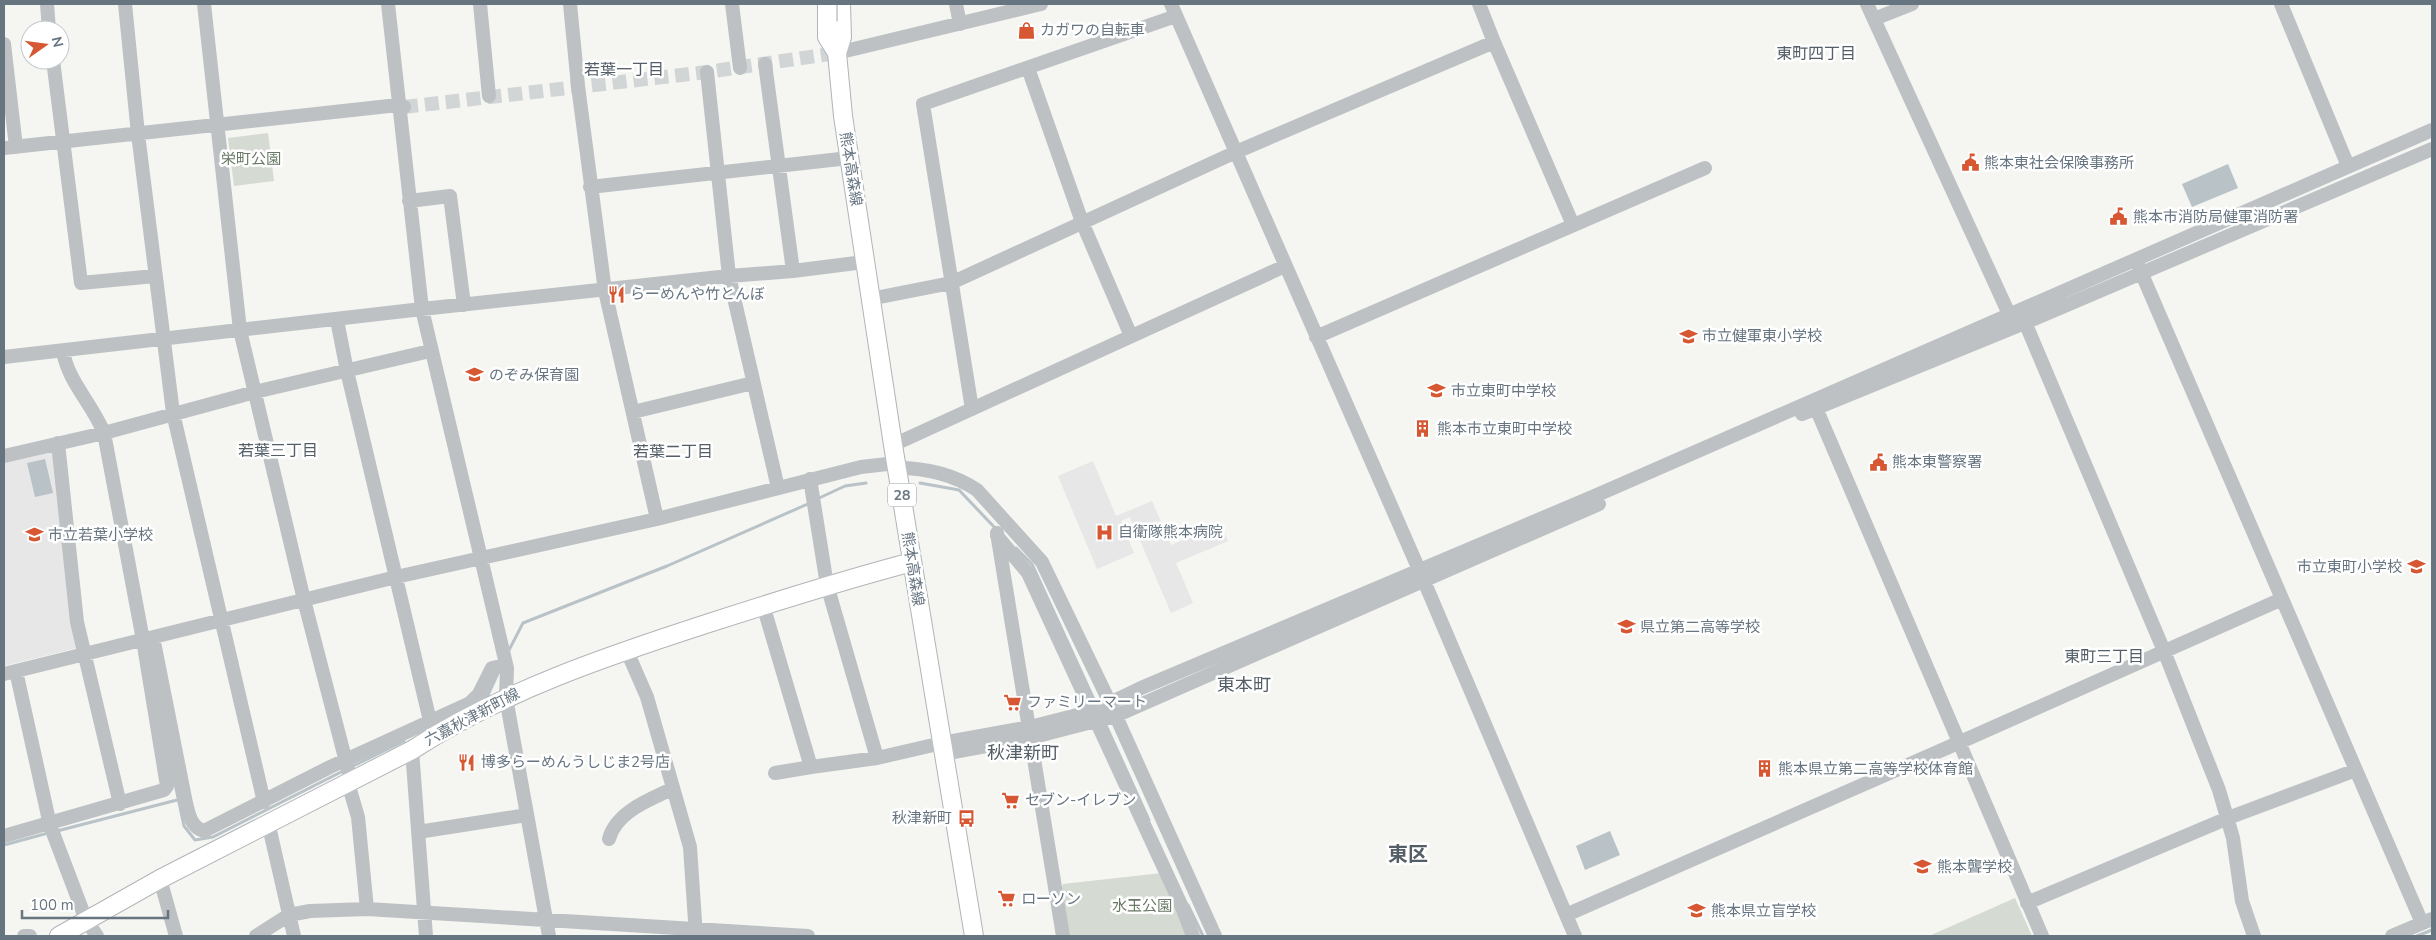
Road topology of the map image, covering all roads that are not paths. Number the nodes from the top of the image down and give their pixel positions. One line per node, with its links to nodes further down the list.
1 (47, 4): 18 (street)
2 (125, 4): 32 (street)
3 (204, 4): 30 (street)
4 (388, 4): 29 (street)
5 (480, 4): 28 (street)
6 (570, 4): 42 (street)
7 (732, 4): 24 (street)
8 (827, 4): 22 (main road, 熊本高森線 / 28)
9 (841, 4): 22 (main road, 熊本高森線 / 28)
10 (956, 4): 19 (street)
11 (1041, 4): 19 (street)
12 (1478, 4): 20 (street)
13 (1867, 4): 17 (street)
14 (1912, 4): 17 (street)
15 (2281, 4): 39 (street)
16 (1173, 10): 25 (street); 36 (street)
17 (1874, 19): 58 (street)
18 (48, 20)
19 (960, 24): 22 (street)
20 (1494, 42): 36 (street); 45 (street)
21 (4, 51): 34 (street)
22 (837, 53): 37 (main road, 熊本高森線 / 28)
23 (765, 64): 38 (street)
24 (740, 68)
25 (1028, 68): 44 (street); 53 (street)
26 (54, 70): 33 (street)
27 (707, 72): 41 (street)
28 (489, 96)
29 (401, 106): 30 (street); 43 (street)
30 (218, 126): 32 (street); 61 (street)
31 (2432, 130): 39 (street)
32 (138, 134): 33 (street); 51 (street)
33 (61, 142): 34 (street); 51 (street)
34 (10, 147)
35 (2432, 149): 50 (street)
36 (1236, 152): 44 (street); 48 (street)
37 (849, 158): 38 (street); 47 (main road, 熊本高森線 / 28)
38 (777, 166): 41 (street); 49 (street)
39 (2348, 166): 46 (street)
40 (1705, 168): 45 (street)
41 (716, 172): 42 (street); 52 (street)
42 (590, 187): 54 (street)
43 (409, 201): 56 (street); 57 (street)
44 (1082, 222): 53 (street); 62 (street)
45 (1574, 225): 63 (street)
46 (2136, 258): 50 (street); 58 (street)
47 (864, 262): 49 (street); 55 (main road, 熊本高森線 / 28)
48 (1286, 266): 62 (street); 63 (street)
49 (793, 272): 52 (street)
50 (2142, 273): 60 (street); 90 (street)
51 (155, 276): 64 (street)
52 (729, 276): 54 (street); 69 (street)
53 (951, 283): 55 (street); 72 (street)
54 (605, 291): 56 (street); 73 (street)
55 (870, 300): 77 (main road, 熊本高森線 / 28)
56 (464, 305): 57 (street)
57 (422, 309): 59 (street); 65 (street)
58 (2014, 312): 60 (street); 71 (street)
59 (337, 320): 61 (street); 68 (street)
60 (2027, 322): 71 (street); 96 (street)
61 (240, 330): 64 (street); 70 (street)
62 (1132, 336): 72 (street)
63 (1316, 338): 87 (street)
64 (164, 340): 66 (street); 74 (street)
65 (430, 350): 68 (street); 85 (street)
66 (63, 351): 67 (street); 75 (street)
67 (4, 357)
68 (347, 372): 70 (street); 88 (street)
69 (753, 383): 73 (street); 81 (street)
70 (255, 392): 74 (street); 91 (street)
71 (1814, 404): 87 (street); 104 (street)
72 (972, 409): 77 (street)
73 (633, 412): 83 (street)
74 (173, 413): 75 (street); 93 (street)
75 (104, 433): 76 (street); 94 (street)
76 (58, 443): 78 (street); 97 (street)
77 (893, 445): 79 (main road, 熊本高森線 / 28)
78 (4, 456)
79 (897, 465): 80 (street); 82 (street); 86 (main road, 熊本高森線 / 28)
80 (810, 480): 81 (street); 89 (street)
81 (778, 488): 83 (street)
82 (995, 514): 84 (street); 101 (street)
83 (657, 519): 85 (street)
84 (997, 536): 101 (street); 103 (street)
85 (480, 559): 88 (street); 98 (street)
86 (912, 562): 89 (main road, 六嘉秋津新町線); 105 (main road, 熊本高森線 / 28)
87 (1422, 575): 101 (street); 127 (street)
88 (396, 577): 91 (street); 102 (street)
89 (828, 585): 92 (main road, 六嘉秋津新町線); 107 (street)
90 (2282, 599): 96 (street); 109 (street)
91 (304, 600): 93 (street); 110 (street)
92 (763, 605): 95 (main road, 六嘉秋津新町線); 108 (street)
93 (222, 619): 94 (street); 113 (street)
94 (148, 639): 97 (street); 113 (street); 114 (street)
95 (626, 649): 100 (main road, 六嘉秋津新町線); 112 (street)
96 (2164, 651): 104 (street); 116 (street)
97 (84, 654): 99 (street); 114 (street)
98 (506, 665): 100 (street); 102 (street)
99 (10, 673): 118 (street)
100 (506, 698): 106 (main road, 六嘉秋津新町線); 115 (street)
101 (1104, 713): 103 (street); 146 (street); 147 (street)
102 (430, 721): 110 (street)
103 (1030, 733): 105 (street); 145 (street)
104 (1958, 744): 123 (street); 127 (street)
105 (943, 748): 107 (street); 144 (main road, 熊本高森線 / 28)
106 (412, 750): 110 (main road, 六嘉秋津新町線); 119 (street)
107 (877, 758): 108 (street)
108 (811, 767): 111 (street)
109 (2356, 770): 116 (street); 130 (street)
110 (347, 773): 113 (street); 117 (main road, 六嘉秋津新町線); 124 (street)
111 (774, 773)
112 (672, 789): 121 (street); 132 (street)
113 (264, 802)
114 (120, 804): 118 (street)
115 (527, 814): 119 (street); 129 (street)
116 (2228, 818): 123 (street); 150 (street)
117 (268, 822): 122 (main road, 六嘉秋津新町線); 126 (street)
118 (50, 824): 120 (street); 128 (street)
119 (418, 832): 125 (street)
120 (4, 836)
121 (608, 839)
122 (160, 879): 128 (main road, 六嘉秋津新町線); 137 (street)
123 (2027, 903): 149 (street)
124 (367, 909): 125 (street); 126 (street)
125 (424, 912): 129 (street); 140 (street)
126 (289, 915): 138 (street); 139 (street)
127 (1566, 915): 148 (street)
128 (86, 920): 135 (main road, 六嘉秋津新町線); 136 (street)
129 (546, 920): 131 (street); 141 (street)
130 (2427, 921): 151 (street)
131 (619, 930): 132 (street)
132 (696, 933): 142 (street)
133 (24, 936): 134 (street)
134 (30, 936)
135 (59, 936)
136 (97, 936)
137 (176, 936)
138 (256, 936)
139 (294, 936)
140 (426, 936)
141 (549, 936)
142 (789, 936): 143 (street)
143 (808, 936)
144 (974, 936)
145 (1063, 936)
146 (1193, 936)
147 (1214, 936)
148 (1575, 936)
149 (2042, 936)
150 (2254, 936)
151 (2392, 936)

